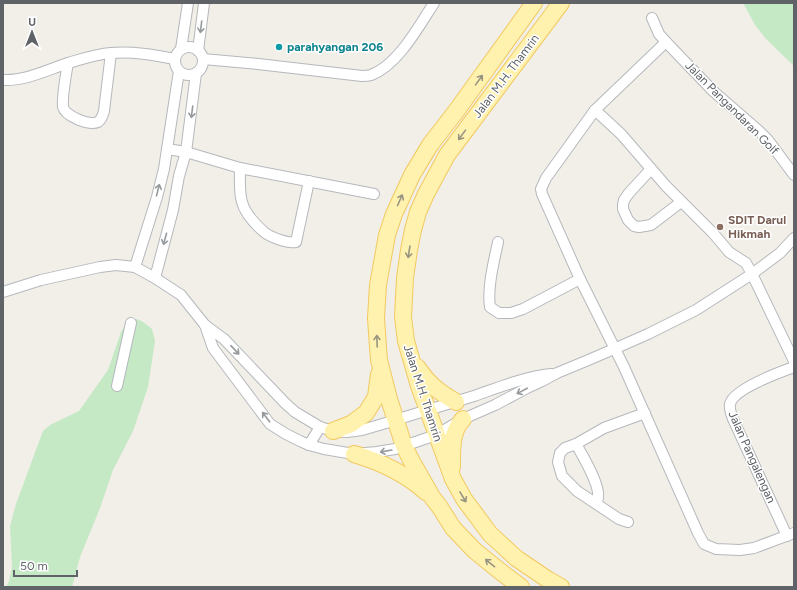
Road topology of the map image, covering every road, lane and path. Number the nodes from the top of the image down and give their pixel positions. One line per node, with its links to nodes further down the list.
1 (188, 3): 8 (street)
2 (204, 3): 10 (street, one-way to 10)
3 (434, 3): 10 (street)
4 (534, 3): 38 (main road, Jalan M.H. Thamrin, one-way to 4)
5 (560, 3): 37 (main road, Jalan M.H. Thamrin, one-way to 37)
6 (652, 18): 7 (street, Jalan Pangandaran Golf)
7 (666, 42): 16 (street); 21 (street, Jalan Pangandaran Golf)
8 (182, 49): 10 (street); 11 (street)
9 (111, 53): 11 (street); 12 (street); 12 (street)
10 (200, 55): 14 (street)
11 (175, 59): 13 (street)
12 (68, 63): 15 (street)
13 (179, 71): 14 (street); 17 (street)
14 (196, 73): 18 (street, one-way to 18)
15 (3, 80)
16 (595, 110): 20 (street); 32 (street)
17 (167, 149): 18 (street); 29 (street, one-way to 17)
18 (186, 152): 19 (street); 31 (street, one-way to 31)
19 (240, 168): 22 (street); 22 (street)
20 (651, 169): 24 (street); 24 (street)
21 (794, 175)
22 (309, 181): 23 (street)
23 (374, 194)
24 (682, 202): 30 (street)
25 (794, 238): 28 (street)
26 (498, 242): 32 (street)
27 (794, 249): 28 (street)
28 (780, 253): 30 (street)
29 (135, 267): 31 (street); 33 (street)
30 (752, 274): 36 (street); 39 (street)
31 (155, 278): 35 (street)
32 (580, 279): 36 (street)
33 (3, 292)
34 (131, 323): 42 (street)
35 (205, 325): 48 (street, one-way to 48); 51 (street, one-way to 35)
36 (614, 349): 41 (street); 45 (street)
37 (411, 359): 43 (main road); 44 (main road, Jalan M.H. Thamrin)
38 (380, 360): 47 (main road, Jalan M.H. Thamrin); 48 (main road)
39 (794, 361)
40 (794, 367): 58 (street, Jalan Pangalengan)
41 (557, 373): 43 (street); 46 (street, one-way to 46)
42 (117, 386)
43 (456, 402): 44 (street)
44 (428, 410): 47 (street); 49 (main road, Jalan M.H. Thamrin)
45 (645, 413): 50 (street); 58 (street)
46 (463, 419): 49 (street); 54 (main road)
47 (395, 420): 48 (street); 52 (main road, Jalan M.H. Thamrin)
48 (326, 429): 51 (street)
49 (436, 435): 52 (street); 54 (main road, Jalan M.H. Thamrin)
50 (576, 444): 56 (street); 56 (street)
51 (309, 445): 53 (street)
52 (404, 446): 53 (street, one-way to 53); 55 (main road, Jalan M.H. Thamrin)
53 (354, 454): 55 (main road)
54 (453, 479): 60 (main road, Jalan M.H. Thamrin, one-way to 60)
55 (432, 497): 59 (main road, Jalan M.H. Thamrin, one-way to 55)
56 (596, 503): 57 (street)
57 (628, 522)
58 (791, 534)
59 (521, 587)
60 (561, 587)

